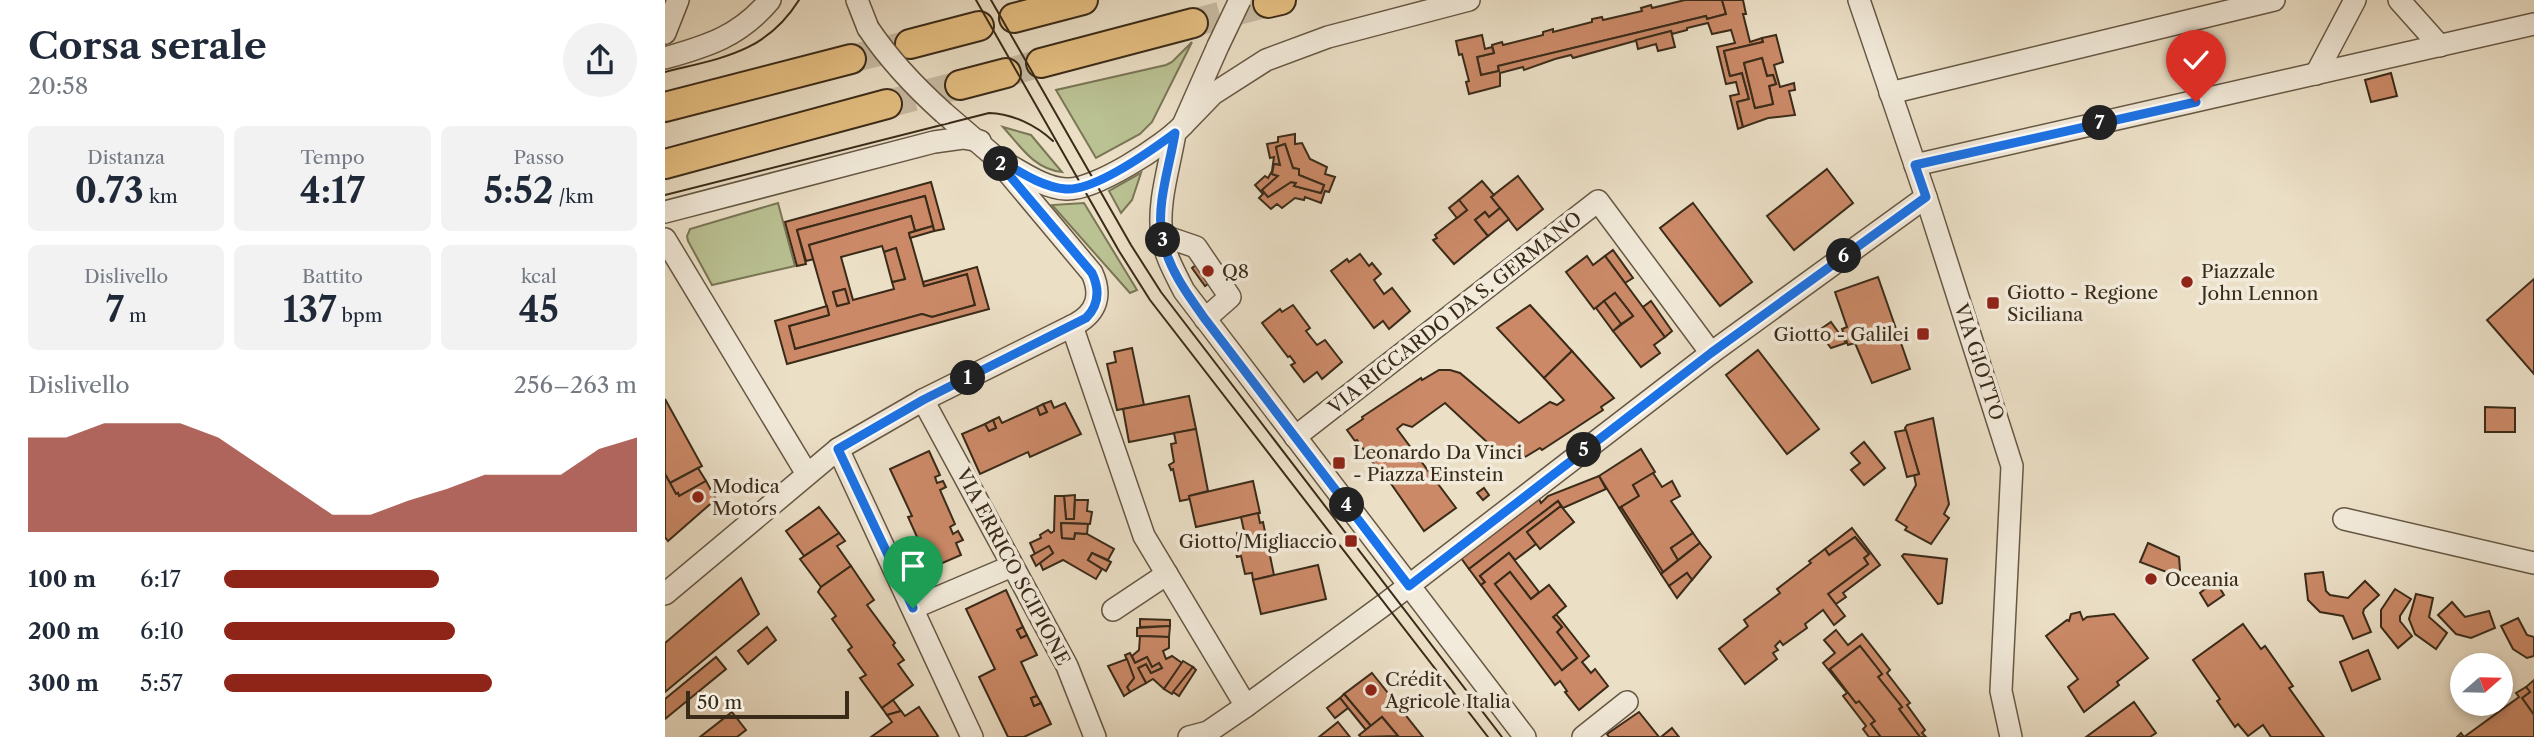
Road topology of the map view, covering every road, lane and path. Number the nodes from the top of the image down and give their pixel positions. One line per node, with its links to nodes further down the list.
1 (678, 0): 15 (street)
2 (770, 0): 18 (street)
3 (857, 0): 28 (street, bridge)
4 (1083, 0): 11 (main road)
5 (1240, 0): 27 (street, bridge)
6 (1469, 0): 27 (street)
7 (1859, 0): 24 (street, VIA GIOTTO)
8 (2274, 0): 24 (street)
9 (2355, 0): 22 (street)
10 (2399, 0): 17 (street)
11 (1014, 18)
12 (1193, 23): 20 (main road)
13 (2534, 24): 17 (street)
14 (979, 26): 16 (main road)
15 (665, 33)
16 (910, 44)
17 (2440, 46): 22 (street)
18 (665, 58)
19 (851, 59): 26 (main road)
20 (1041, 63)
21 (1006, 73): 23 (main road)
22 (2316, 74): 30 (street)
23 (960, 85)
24 (1890, 93): 30 (street, VIA GIOTTO)
25 (887, 104): 29 (main road)
26 (665, 107)
27 (1179, 129): 28 (street); 33 (street)
28 (986, 149): 32 (street); 36 (street)
29 (665, 163)
30 (1915, 165): 31 (street, VIA GIOTTO)
31 (1926, 197): 37 (street); 57 (street, VIA GIOTTO)
32 (665, 212)
33 (1161, 235): 35 (street); 35 (street)
34 (665, 239): 41 (street)
35 (1205, 319): 39 (street)
36 (1079, 322): 38 (street); 45 (street)
37 (1711, 353): 39 (street, VIA RICCARDO DA S. GERMANO); 46 (street)
38 (923, 400): 40 (street); 44 (street, VIA ERRICO SCIPIONE)
39 (1295, 438): 46 (street)
40 (838, 449): 41 (street); 48 (street)
41 (807, 474): 47 (street)
42 (2344, 519): 43 (street)
43 (2534, 563)
44 (1012, 566): 48 (street); 54 (street, VIA ERRICO SCIPIONE)
45 (1167, 574): 49 (street); 51 (street)
46 (1409, 586): 51 (street); 55 (street)
47 (665, 594)
48 (913, 608): 53 (street)
49 (1113, 610)
50 (1627, 702): 56 (street)
51 (1247, 706): 52 (street)
52 (1200, 735)
53 (972, 737)
54 (1095, 737)
55 (1525, 737)
56 (1583, 737)
57 (2011, 737)

